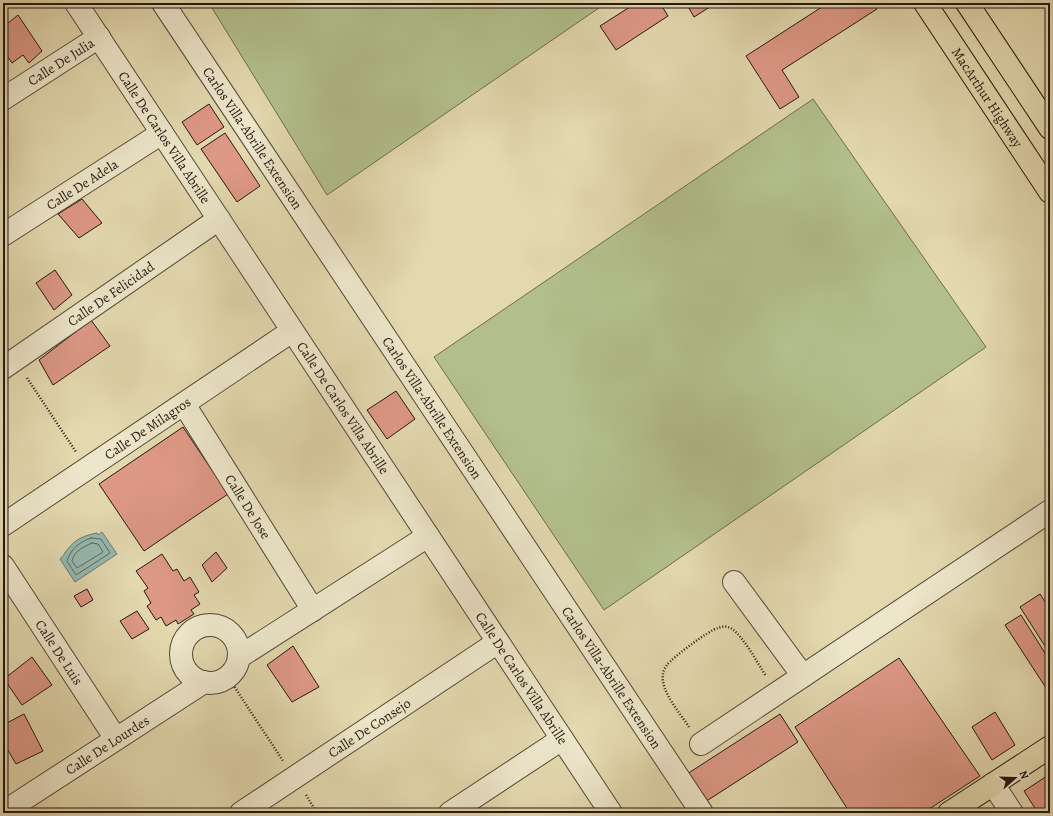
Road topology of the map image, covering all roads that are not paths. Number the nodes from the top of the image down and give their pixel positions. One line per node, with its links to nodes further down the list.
1 (76, 3): 5 (street, Calle De Carlos Villa Abrille)
2 (163, 3): 36 (street, Carlos Villa-Abrille Extension)
3 (925, 3): 7 (main road, MacArthur Highway)
4 (967, 3): 6 (main road)
5 (99, 37): 8 (street, Calle De Julia); 10 (street, Calle De Carlos Villa Abrille)
6 (1012, 71): 7 (main road); 9 (main road)
7 (983, 91): 11 (main road, MacArthur Highway)
8 (3, 99)
9 (1050, 128)
10 (162, 133): 12 (street, Calle De Carlos Villa Abrille); 13 (street, Calle De Adela)
11 (1050, 192)
12 (219, 219): 14 (street, Calle De Carlos Villa Abrille); 15 (street, Calle De Felicidad)
13 (3, 235)
14 (292, 331): 16 (street, Calle De Milagros); 19 (street, Calle De Carlos Villa Abrille)
15 (9, 364)
16 (184, 404): 18 (street, Calle De Milagros); 22 (street, Calle De Jose)
17 (1050, 511): 25 (street)
18 (3, 525)
19 (428, 536): 22 (street); 23 (street, Calle De Carlos Villa Abrille)
20 (3, 566): 27 (street, Calle De Luis)
21 (734, 582): 25 (street)
22 (313, 610): 24 (street)
23 (498, 642): 28 (street, Calle De Carlos Villa Abrille); 33 (street, Calle De Consejo)
24 (239, 657): 26 (street); 26 (street)
25 (804, 676): 29 (street)
26 (204, 682): 27 (street, Calle De Lourdes)
27 (116, 739): 32 (street, Calle De Lourdes)
28 (562, 739): 34 (street); 35 (street, Calle De Carlos Villa Abrille)
29 (701, 744)
30 (1050, 747): 31 (main road)
31 (993, 784): 37 (main road); 38 (street)
32 (9, 806)
33 (241, 813)
34 (450, 813)
35 (611, 813)
36 (702, 813)
37 (949, 813)
38 (1012, 813)

